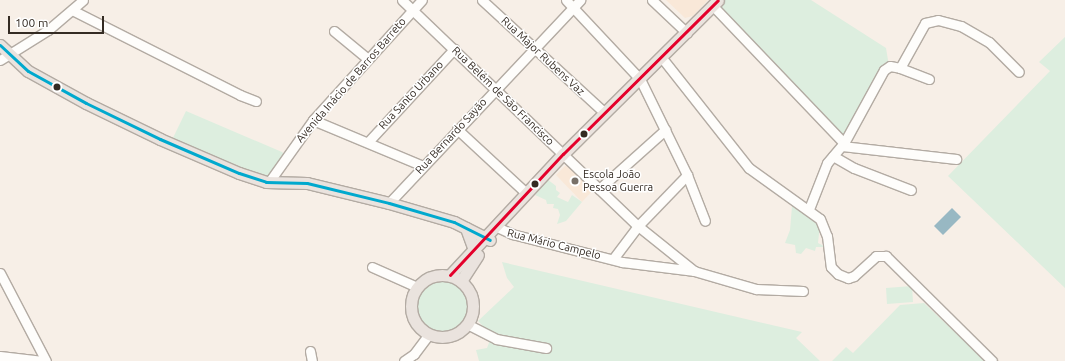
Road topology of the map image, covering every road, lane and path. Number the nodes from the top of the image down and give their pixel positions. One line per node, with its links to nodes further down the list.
1 (83, 0): 10 (street)
2 (402, 0): 11 (street, Rua Belém de São Francisco)
3 (422, 0): 11 (street, Avenida Inácio de Barros Barreto)
4 (482, 0): 15 (street, Rua Major Rubens Vaz)
5 (566, 0): 9 (street)
6 (580, 0): 9 (street, Rua Bernardo Sayão)
7 (652, 0): 13 (street)
8 (715, 3): 13 (main road); 32 (street)
9 (573, 7): 15 (street, Rua Bernardo Sayão); 23 (street)
10 (72, 10): 17 (street); 26 (street)
11 (412, 10): 16 (street, Rua Belém de São Francisco); 19 (street, Avenida Inácio de Barros Barreto)
12 (334, 31): 19 (street)
13 (686, 33): 18 (main road)
14 (0, 45): 17 (main road)
15 (535, 47): 25 (street, Rua Bernardo Sayão); 27 (street, Rua Major Rubens Vaz)
16 (454, 49): 25 (street, Rua Belém de São Francisco); 31 (street, Rua Santo Urbano)
17 (10, 54): 20 (street); 38 (main road)
18 (662, 58): 23 (main road); 43 (street)
19 (368, 59): 28 (street, Avenida Inácio de Barros Barreto)
20 (0, 60)
21 (900, 68): 22 (street); 24 (street); 32 (street)
22 (1019, 72)
23 (640, 79): 27 (main road); 30 (street)
24 (929, 79)
25 (495, 88): 29 (street, Rua Bernardo Sayão); 33 (street, Rua Belém de São Francisco)
26 (256, 101)
27 (604, 112): 33 (main road)
28 (312, 120): 31 (street); 38 (street, Avenida Inácio de Barros Barreto)
29 (457, 129): 36 (street, Rua Bernardo Sayão); 41 (street)
30 (665, 130): 37 (street); 39 (street)
31 (368, 142): 36 (street)
32 (843, 144): 34 (street); 35 (street)
33 (563, 154): 39 (street, Rua Belém de São Francisco); 41 (main road)
34 (833, 156): 40 (street); 43 (street)
35 (956, 159)
36 (423, 166): 42 (street, Rua Bernardo Sayão)
37 (687, 175): 44 (street); 45 (street)
38 (269, 182): 42 (main road)
39 (599, 188): 45 (street, Rua Belém de São Francisco)
40 (911, 190)
41 (526, 193): 46 (main road)
42 (389, 203): 47 (main road)
43 (809, 209): 67 (street)
44 (705, 221)
45 (638, 226): 50 (street); 52 (street, Rua Belém de São Francisco)
46 (497, 227): 48 (main road); 50 (street, Rua Mário Campelo)
47 (466, 228): 48 (main road); 49 (main road)
48 (488, 238): 49 (main road); 55 (main road)
49 (474, 250): 54 (main road)
50 (612, 259): 52 (street, Rua Belém de São Francisco)
51 (372, 267): 56 (street)
52 (694, 271): 57 (street, Rua Belém de São Francisco)
53 (0, 273): 64 (street)
54 (450, 275): 55 (main road); 56 (main road)
55 (461, 281): 58 (main road)
56 (417, 287): 59 (main road)
57 (803, 291)
58 (467, 324): 59 (main road); 60 (street)
59 (429, 334): 66 (street)
60 (546, 348)
61 (310, 351): 65 (street)
62 (0, 356): 63 (street)
63 (43, 361)
64 (46, 361)
65 (312, 361)
66 (404, 361)
67 (992, 361)

